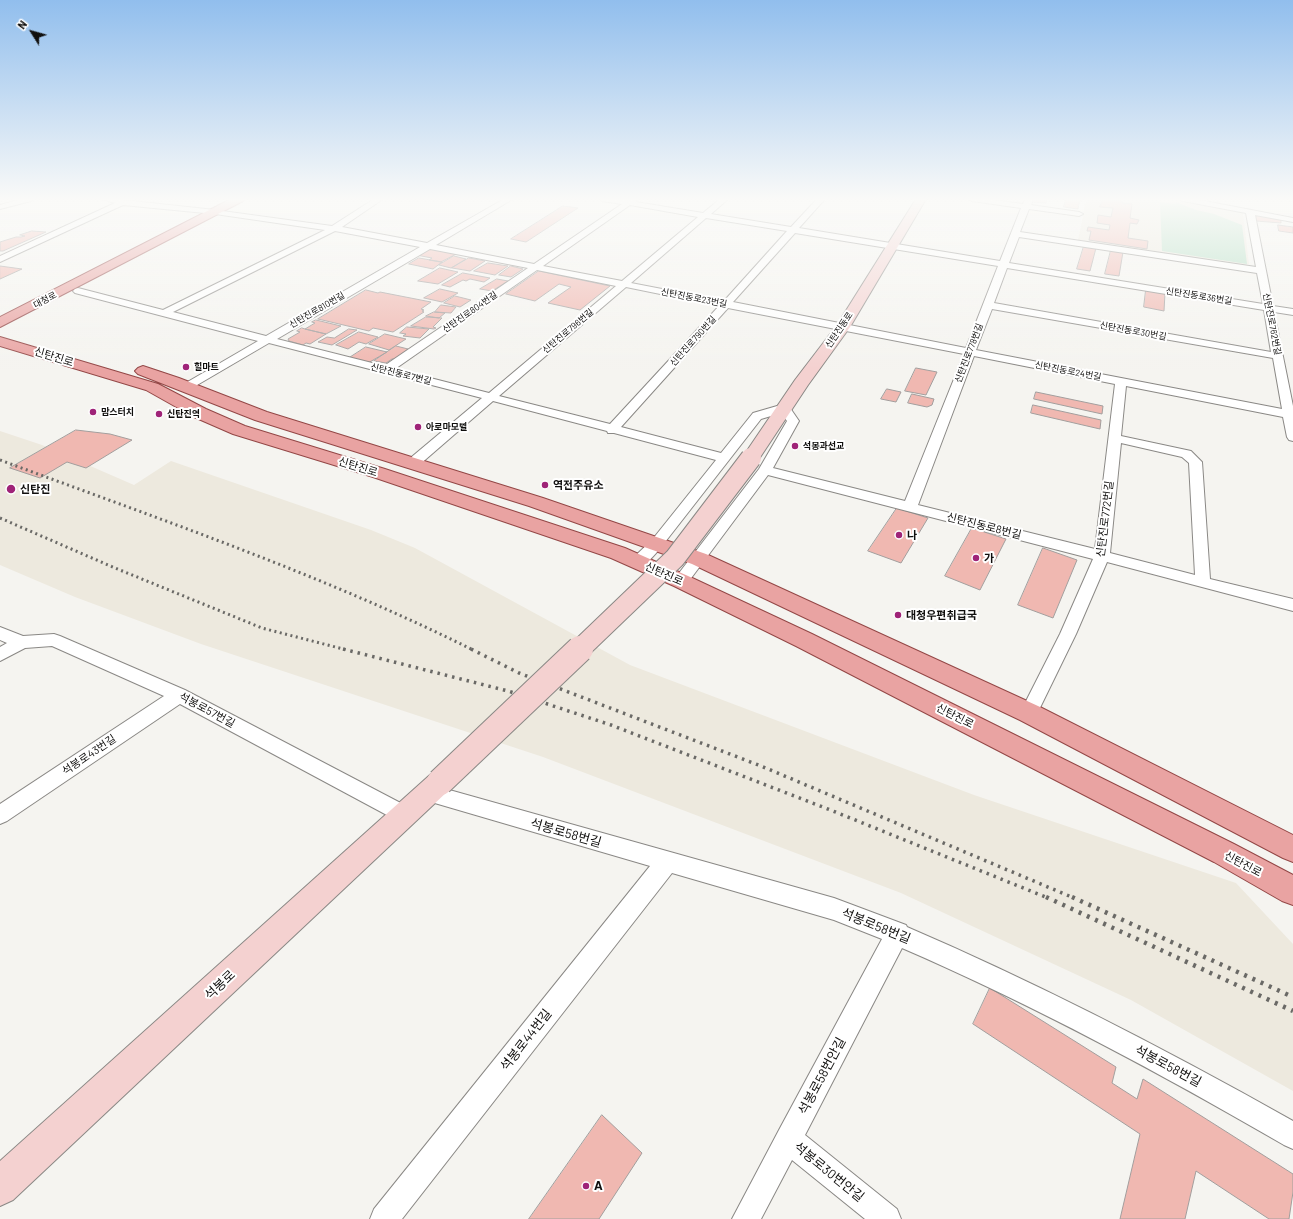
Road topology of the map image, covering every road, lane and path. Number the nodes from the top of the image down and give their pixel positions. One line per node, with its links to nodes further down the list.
1 (130, 256): 22 (main road, 대청로)
2 (143, 256): 18 (main road)
3 (279, 256): 24 (street)
4 (411, 256): 28 (street, 신탄진로810번길)
5 (478, 256): 15 (street, 신탄진동로23번길)
6 (551, 256): 15 (street, 신탄진로804번길)
7 (656, 256): 17 (street, 신탄진로796번길)
8 (769, 256): 19 (street, 신탄진로790번길)
9 (886, 256): 26 (main road, 신탄진동로)
10 (954, 256): 14 (street, 신탄진동로36번길)
11 (1007, 256): 14 (street, 신탄진로778번길)
12 (1162, 256): 16 (street)
13 (1259, 256): 16 (street, 신탄진로762번길)
14 (1004, 264): 20 (street, 신탄진로778번길); 21 (street, 신탄진동로36번길)
15 (535, 267): 17 (street, 신탄진동로23번길); 31 (street, 신탄진로804번길)
16 (1262, 271): 21 (street, 신탄진로762번길)
17 (623, 284): 19 (street, 신탄진동로23번길); 34 (street, 신탄진로796번길)
18 (78, 291): 24 (street, 신탄진동로7번길); 27 (main road)
19 (726, 304): 26 (street, 신탄진동로23번길); 37 (street, 신탄진로790번길)
20 (988, 305): 29 (street, 신탄진로778번길); 30 (street, 신탄진동로30번길)
21 (1269, 308): 23 (street, 신탄진동로36번길); 30 (street, 신탄진로762번길)
22 (28, 309): 25 (main road); 27 (main road, 대청로)
23 (1293, 312)
24 (164, 313): 28 (street, 신탄진동로7번길)
25 (0, 315)
26 (843, 327): 29 (street, 신탄진동로24번길); 35 (main road, 신탄진동로)
27 (2, 331): 33 (main road, 신탄진로); 47 (main road, 신탄진로)
28 (267, 340): 31 (street, 신탄진동로7번길); 33 (street, 신탄진로810번길)
29 (970, 352): 32 (street, 신탄진동로24번길); 43 (street, 신탄진로778번길)
30 (1278, 356): 36 (street, 신탄진로762번길)
31 (386, 370): 34 (street, 신탄진동로7번길)
32 (1121, 381): 36 (street, 신탄진동로24번길); 39 (street, 신탄진로772번길)
33 (188, 386): 41 (main road, 신탄진로)
34 (491, 397): 37 (street, 신탄진동로7번길); 41 (street, 신탄진로796번길)
35 (784, 408): 40 (street); 42 (main road, 신탄진동로)
36 (1291, 414): 38 (street, 신탄진로762번길)
37 (612, 430): 40 (street, 신탄진동로7번길)
38 (1293, 437)
39 (1115, 438): 45 (street, 신탄진로772번길); 49 (street)
40 (724, 458): 44 (street)
41 (413, 463): 44 (main road, 신탄진로)
42 (758, 464): 43 (street, 신탄진동로8번길); 46 (street); 58 (main road, 신탄진동로, bridge)
43 (910, 507): 45 (street, 신탄진동로8번길)
44 (657, 543): 46 (main road, 신탄진로); 47 (street)
45 (1102, 556): 49 (street, 신탄진동로8번길); 57 (street, 신탄진로772번길)
46 (699, 559): 48 (street); 55 (main road, 신탄진로)
47 (638, 562): 48 (main road, 신탄진로)
48 (681, 581): 53 (main road, 신탄진로)
49 (1203, 582): 50 (street, 신탄진동로8번길)
50 (1293, 605)
51 (0, 633): 52 (street, 석봉로57번길)
52 (22, 642): 54 (street); 56 (street, 석봉로57번길)
53 (831, 653): 55 (main road); 63 (main road, 신탄진로)
54 (0, 655)
55 (910, 658): 57 (main road, 신탄진로)
56 (178, 695): 59 (street, 석봉로43번길); 60 (street, 석봉로57번길)
57 (1029, 713): 61 (main road, 신탄진로)
58 (434, 788): 60 (main road, 석봉로); 62 (street, 석봉로58번길)
59 (0, 815)
60 (405, 815): 67 (main road, 석봉로)
61 (1293, 849)
62 (667, 862): 64 (street, 석봉로58번길); 68 (street, 석봉로44번길)
63 (1293, 891)
64 (898, 933): 65 (street, 석봉로58번길); 66 (street, 석봉로58번안길)
65 (1293, 1136)
66 (788, 1139): 69 (street, 석봉로58번안길); 70 (street, 석봉로30번안길)
67 (0, 1187)
68 (384, 1219)
69 (746, 1219)
70 (887, 1219)

